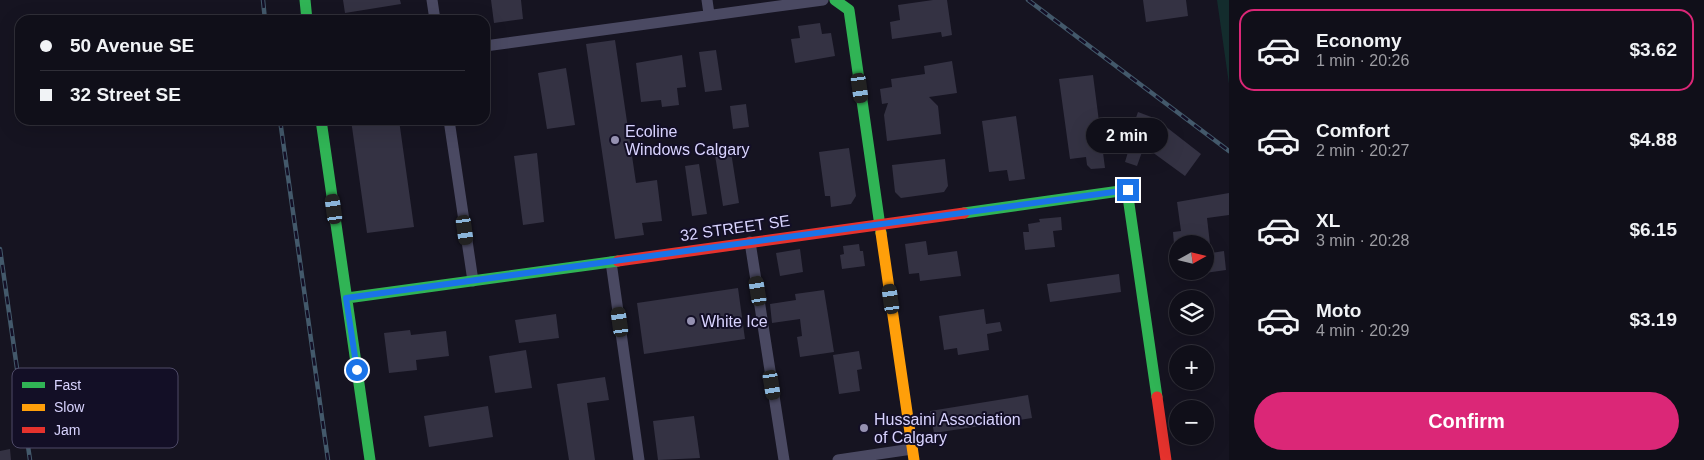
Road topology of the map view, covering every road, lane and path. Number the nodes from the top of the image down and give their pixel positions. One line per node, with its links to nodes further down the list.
1 (305, 0): 7 (street)
2 (432, 0): 8 (street)
3 (707, 0): 6 (street)
4 (824, 0): 6 (street)
5 (838, 1): 12 (street)
6 (709, 14): 9 (street)
7 (306, 15)
8 (434, 15)
9 (490, 45)
10 (322, 125): 16 (street)
11 (450, 125): 15 (street)
12 (880, 224): 13 (street, 32 STREET SE); 17 (street); 22 (street, 32 STREET SE)
13 (750, 242): 14 (street, 32 STREET SE); 20 (street)
14 (611, 262): 15 (street, 32 STREET SE); 19 (street)
15 (473, 281): 16 (street, 32 STREET SE)
16 (346, 298): 18 (street)
17 (913, 454): 21 (street)
18 (370, 460)
19 (639, 460)
20 (784, 460)
21 (838, 460)
22 (1166, 460)

